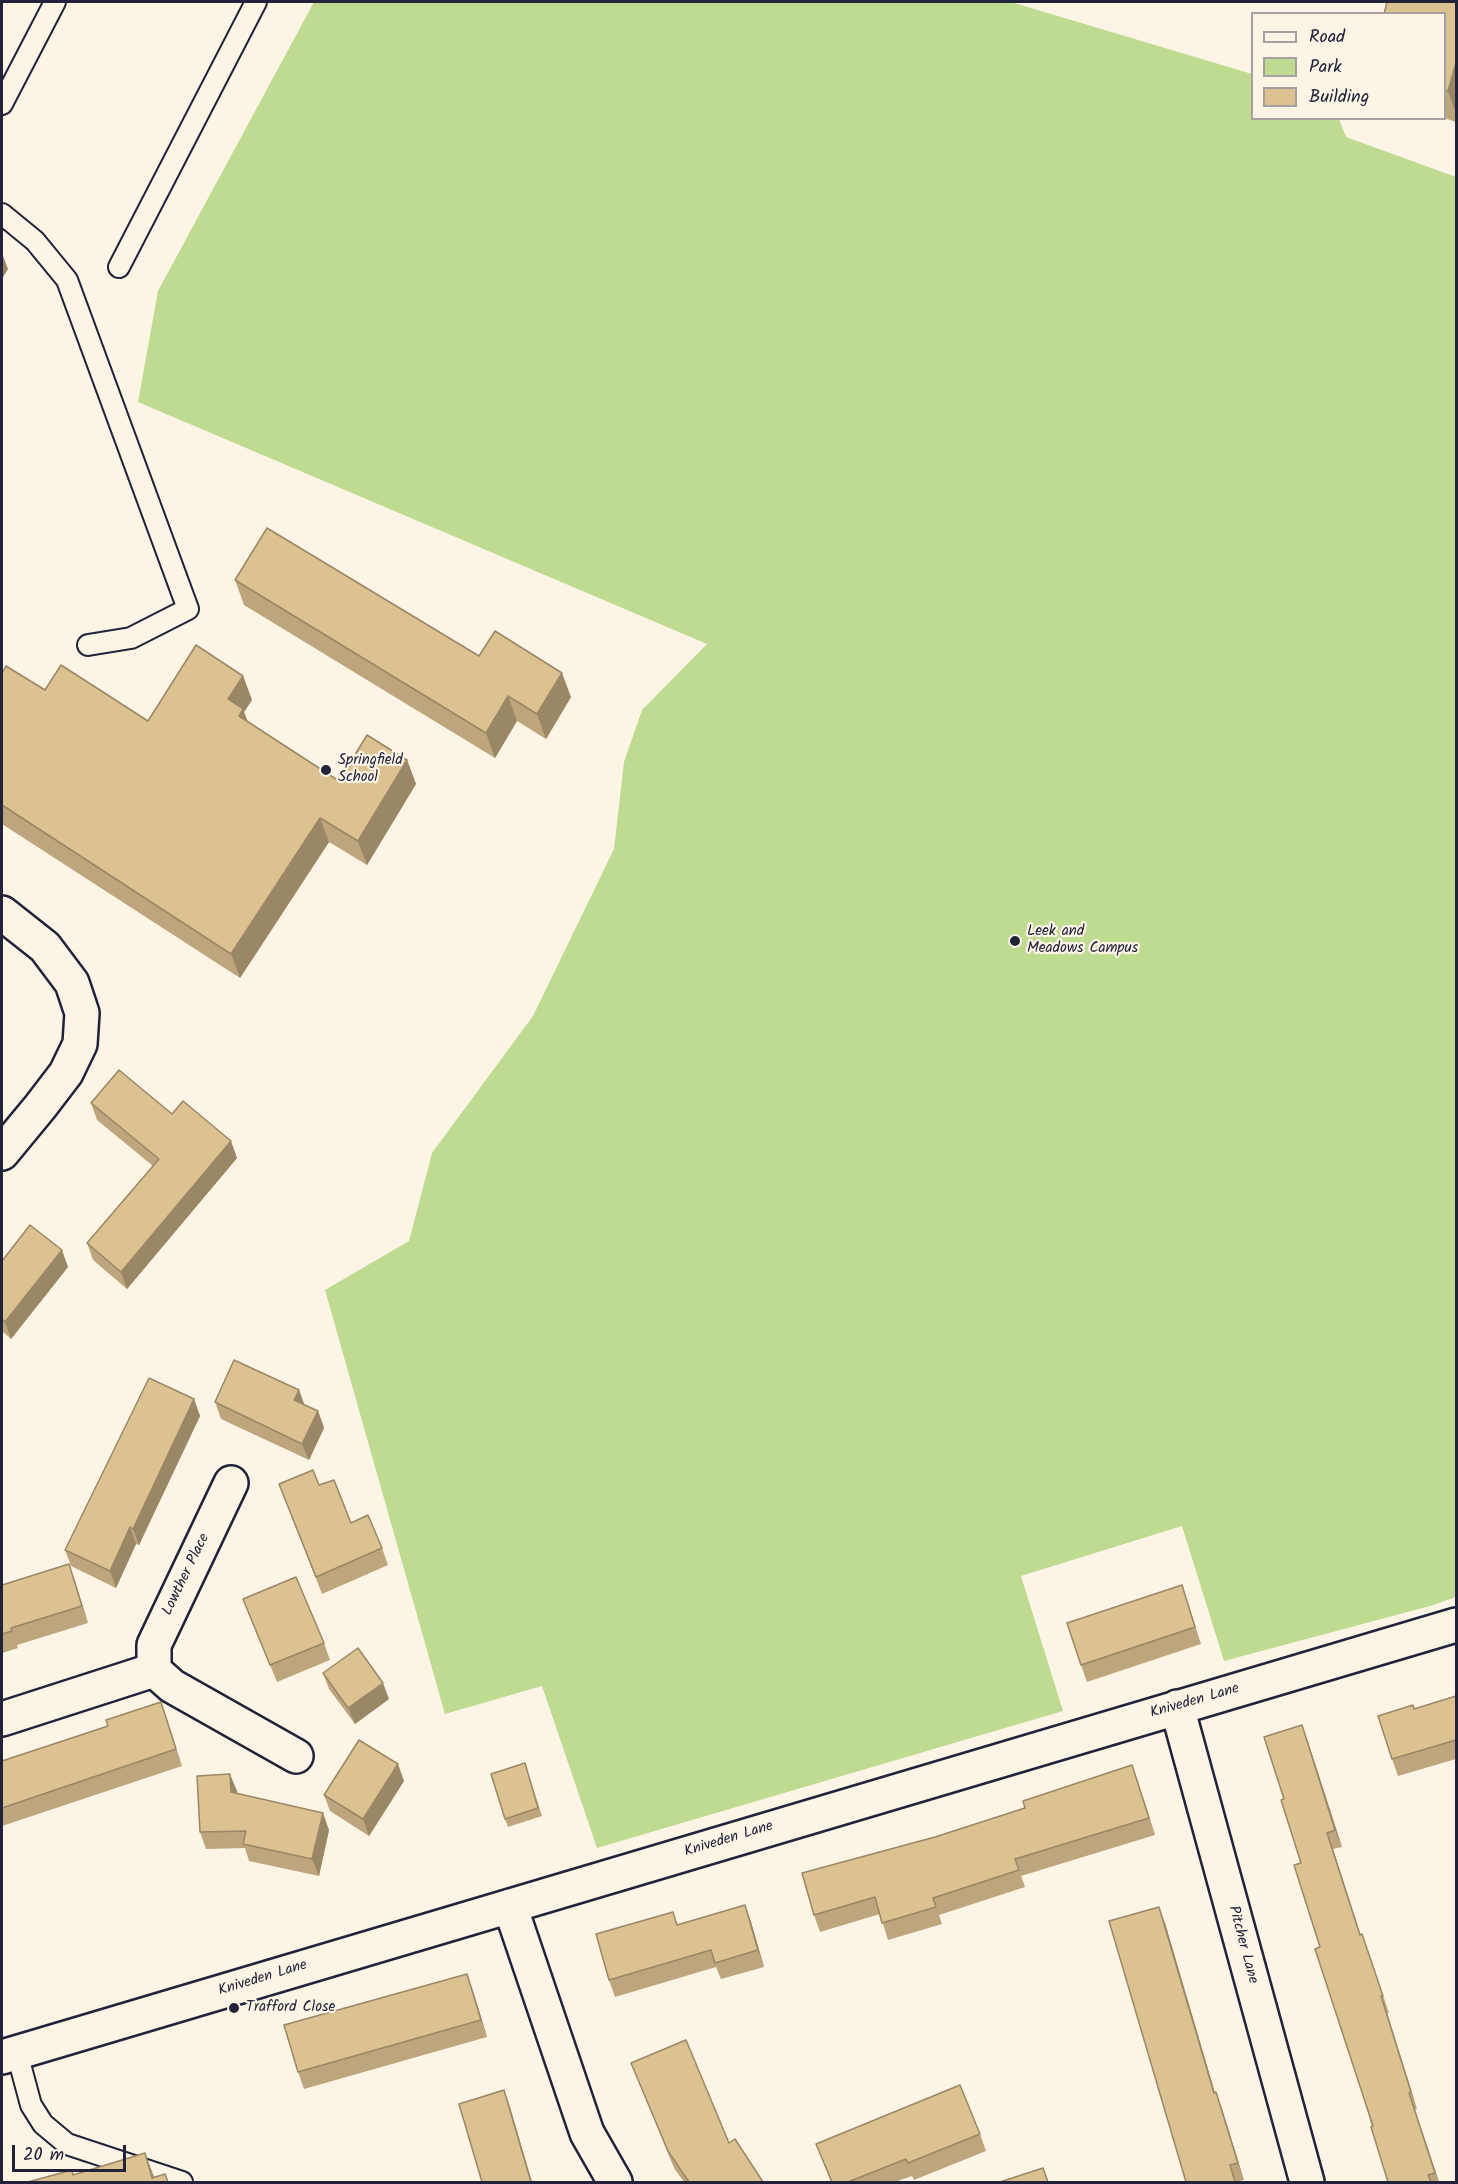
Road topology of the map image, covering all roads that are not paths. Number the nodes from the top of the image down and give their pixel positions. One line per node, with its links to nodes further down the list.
1 (55, 2): 3 (lane)
2 (256, 2): 5 (lane)
3 (2, 104)
4 (2, 214): 6 (lane)
5 (119, 267)
6 (88, 645)
7 (2, 913): 8 (street)
8 (2, 1153)
9 (231, 1483): 11 (street, Lowther Place)
10 (1456, 1625): 12 (street, Kniveden Lane)
11 (154, 1670): 13 (street); 14 (street)
12 (1177, 1707): 15 (street, Kniveden Lane); 19 (street, Pitcher Lane)
13 (2, 1719)
14 (296, 1756)
15 (510, 1906): 16 (street, Kniveden Lane); 18 (street)
16 (9, 2055): 17 (lane)
17 (182, 2182)
18 (615, 2182)
19 (1307, 2182)

